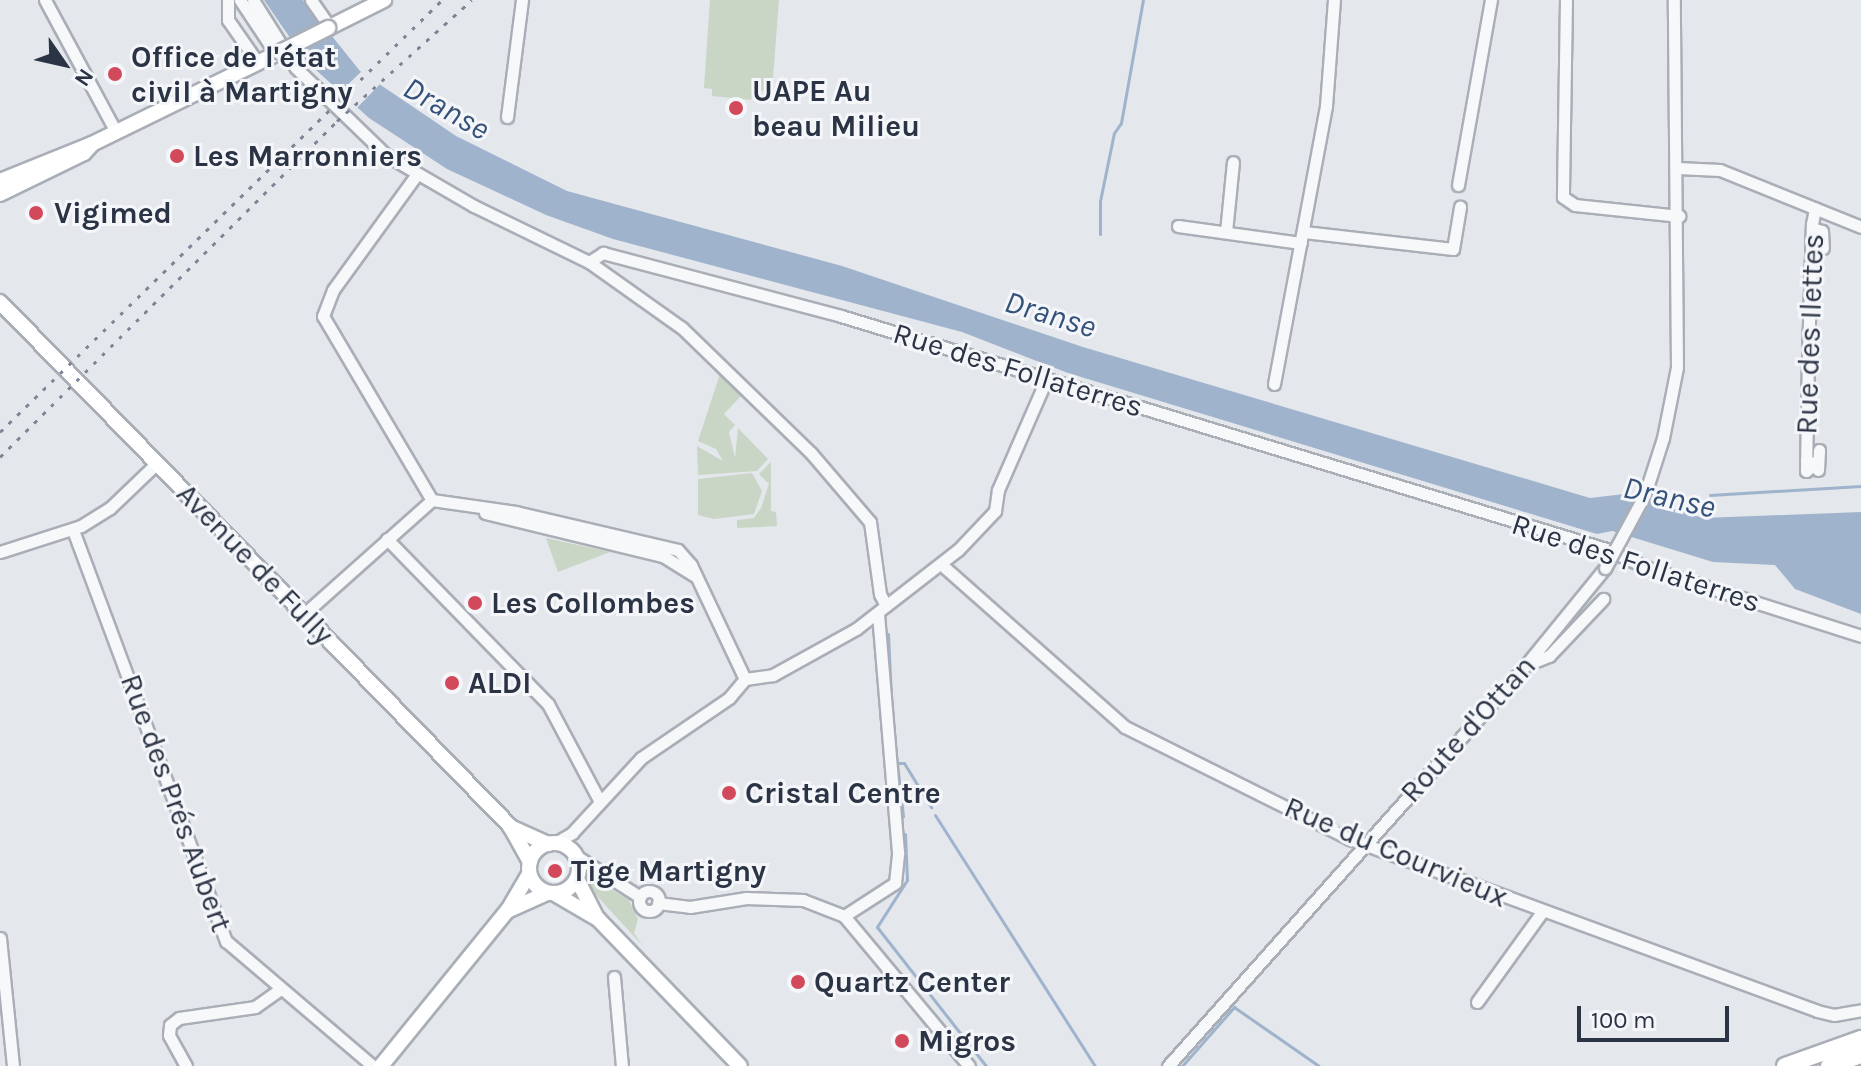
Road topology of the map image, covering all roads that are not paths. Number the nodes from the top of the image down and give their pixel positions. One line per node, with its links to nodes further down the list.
1 (45, 0): 16 (street)
2 (228, 0): 14 (street)
3 (240, 0): 13 (street)
4 (253, 0): 20 (street)
5 (311, 0): 12 (street)
6 (384, 0): 12 (main road)
7 (524, 0): 15 (street)
8 (1334, 0): 31 (street)
9 (1491, 0): 22 (street)
10 (1566, 0): 26 (street)
11 (1674, 0): 19 (street)
12 (329, 27): 13 (main road, bridge)
13 (278, 53): 14 (main road)
14 (258, 63): 16 (main road)
15 (507, 117)
16 (116, 132): 17 (main road)
17 (92, 144): 21 (main road); 23 (main road)
18 (1233, 162): 30 (street)
19 (1678, 168): 25 (street); 26 (street)
20 (417, 174): 33 (street); 39 (street)
21 (0, 181)
22 (1458, 185)
23 (0, 194)
24 (1460, 207): 31 (street)
25 (1815, 208): 28 (street); 29 (street, Rue des Ilettes)
26 (1679, 216): 48 (street, Route d'Ottan, bridge)
27 (1178, 226): 30 (street)
28 (1861, 227)
29 (1812, 228): 32 (street); 37 (street, Rue des Ilettes)
30 (1226, 232): 31 (street)
31 (1303, 238): 36 (street)
32 (1823, 248)
33 (589, 262): 35 (street, Rue des Follaterres); 45 (street)
34 (0, 302): 38 (main road, Avenue de Fully)
35 (1046, 380): 43 (street); 47 (street, Rue des Follaterres)
36 (1274, 384)
37 (1819, 450)
38 (157, 463): 40 (street); 46 (main road, Avenue de Fully)
39 (432, 500): 41 (street); 49 (street)
40 (73, 530): 42 (street); 66 (street, Rue des Prés Aubert)
41 (387, 539): 46 (street); 50 (street)
42 (0, 552)
43 (942, 565): 45 (street); 54 (street, Rue du Courvieux)
44 (1603, 599): 48 (street)
45 (882, 610): 49 (street); 62 (street)
46 (304, 614): 51 (main road, Avenue de Fully)
47 (1861, 636)
48 (1525, 666): 54 (street, Route d'Ottan)
49 (745, 679): 50 (street)
50 (599, 800): 52 (street)
51 (510, 826): 53 (main road, Avenue de Fully); 56 (main road, Avenue de Fully)
52 (572, 833): 53 (street); 55 (street)
53 (551, 844): 55 (main road); 56 (main road)
54 (1363, 845): 61 (street, Rue du Courvieux); 79 (street, Route d'Ottan)
55 (574, 854): 57 (street); 58 (main road)
56 (529, 868): 59 (main road); 60 (main road)
57 (606, 876): 58 (street); 62 (street)
58 (577, 878): 59 (main road); 63 (main road)
59 (551, 893): 60 (main road); 63 (main road)
60 (508, 910): 75 (main road)
61 (1542, 912): 67 (street); 68 (street, Rue du Courvieux)
62 (844, 916): 78 (street)
63 (598, 919): 77 (main road)
64 (0, 938): 72 (street)
65 (614, 977): 76 (street)
66 (279, 990): 73 (street); 74 (street, Rue des Prés Aubert)
67 (1477, 1002)
68 (1861, 1010)
69 (1861, 1039): 80 (highway)
70 (1861, 1055): 71 (highway)
71 (1835, 1064)
72 (13, 1066)
73 (186, 1066)
74 (373, 1066)
75 (381, 1066)
76 (622, 1066)
77 (740, 1066)
78 (969, 1066)
79 (1168, 1066)
80 (1785, 1066)

